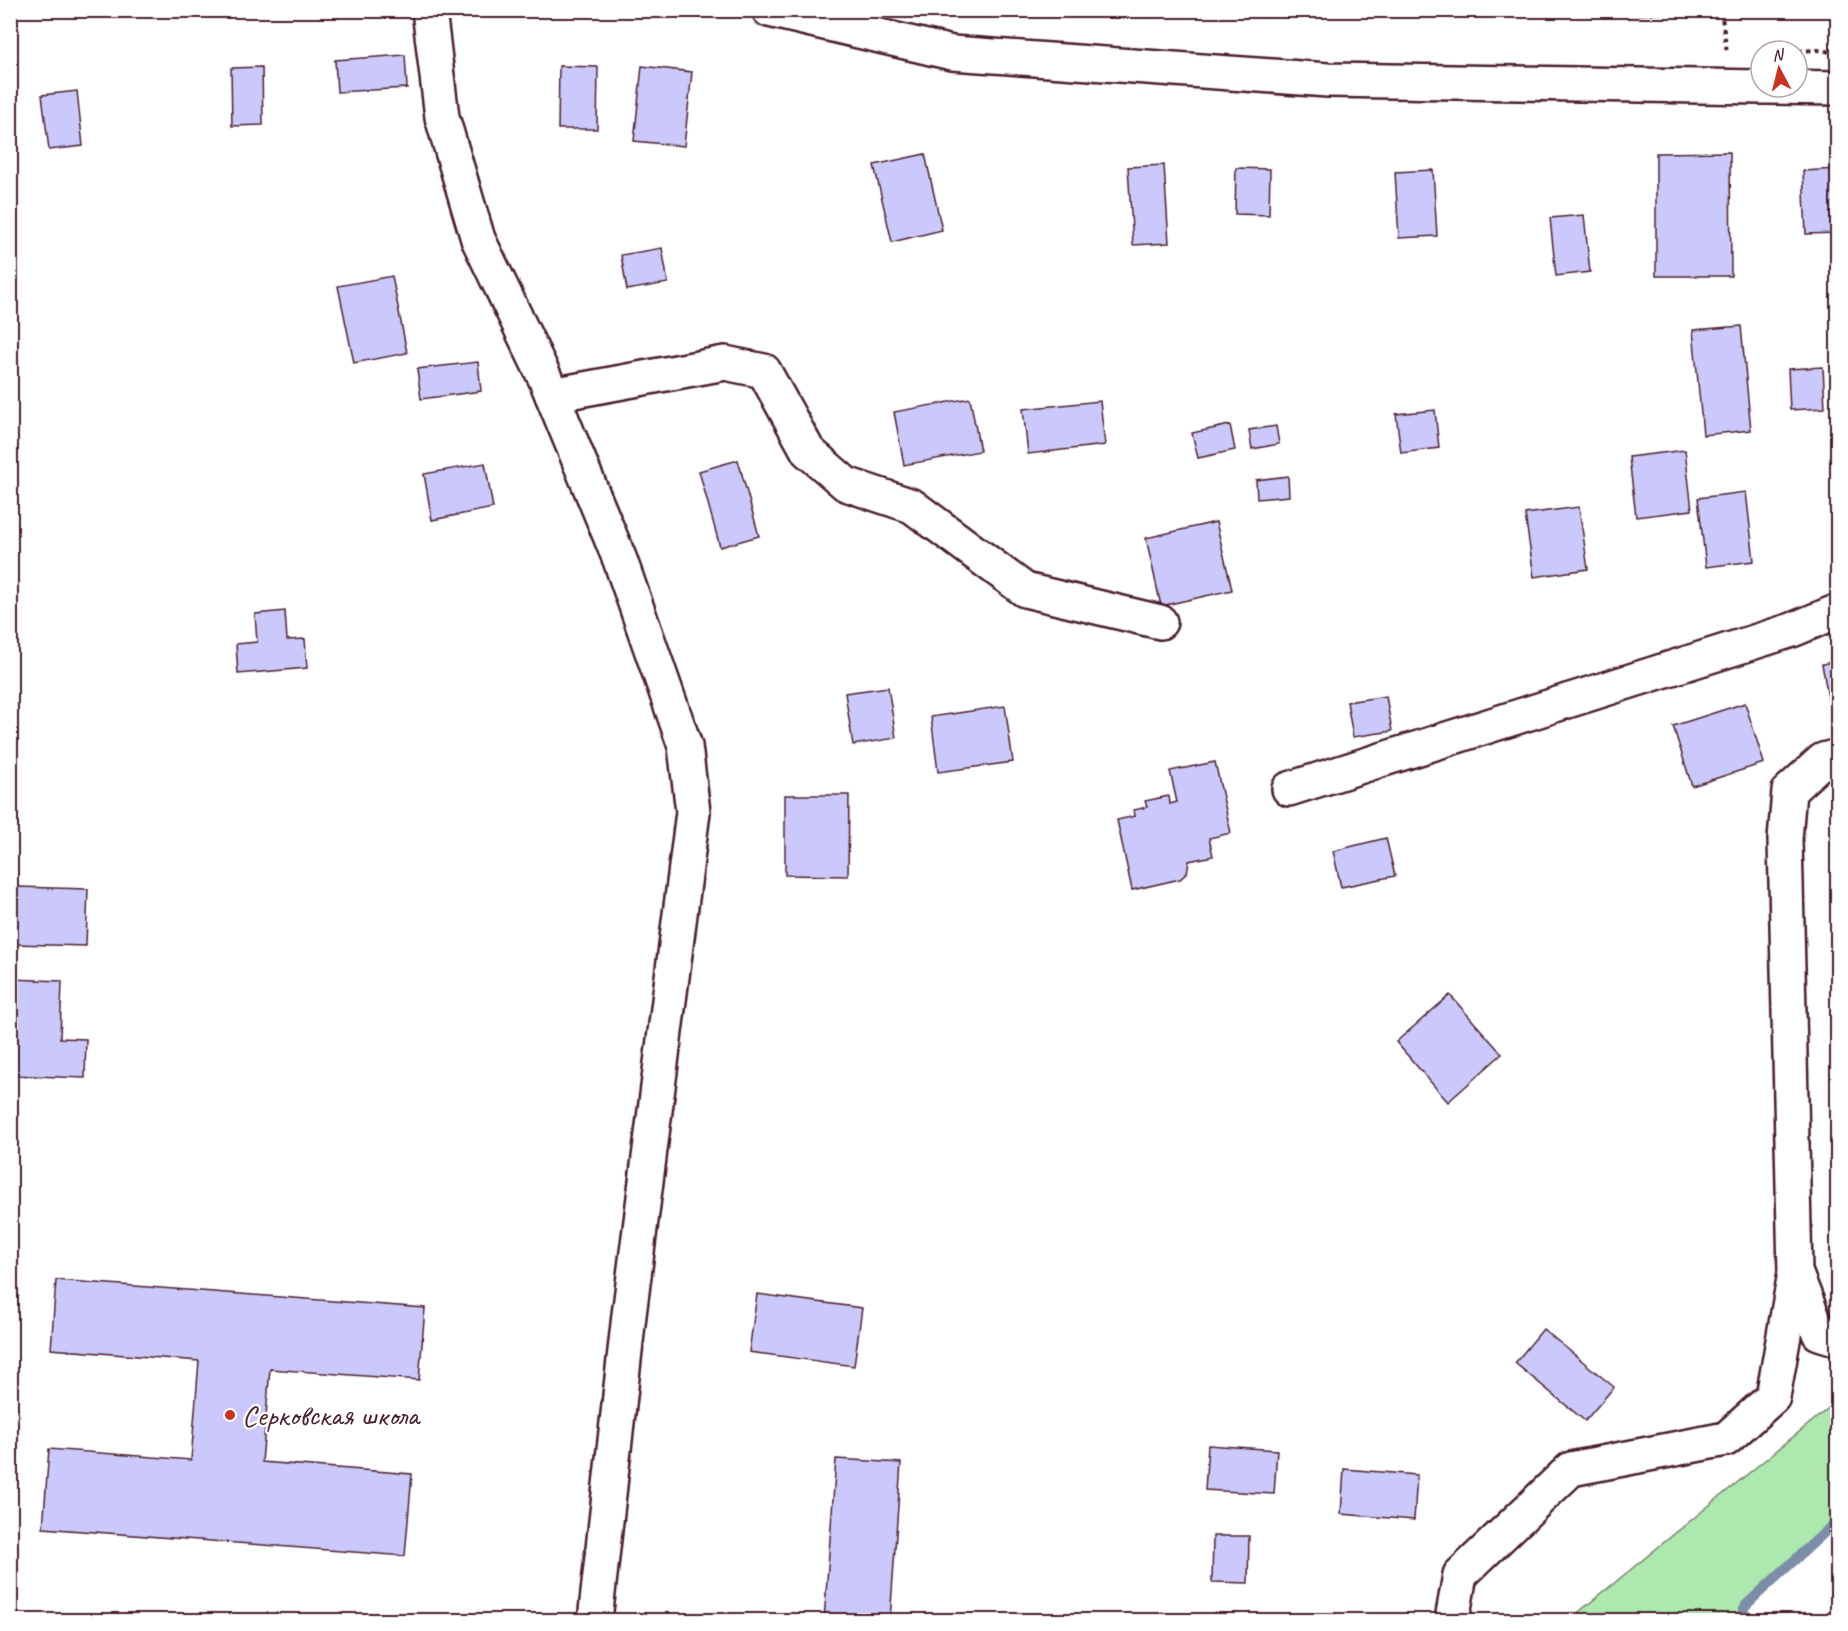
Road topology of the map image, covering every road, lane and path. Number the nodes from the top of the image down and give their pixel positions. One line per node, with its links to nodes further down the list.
1 (429, 10): 10 (street)
2 (769, 10): 7 (street)
3 (1721, 10): 6 (path)
4 (1809, 50): 5 (path)
5 (1824, 50)
6 (1735, 52)
7 (1749, 87)
8 (1809, 88): 9 (street)
9 (1838, 88)
10 (552, 395): 12 (street); 17 (street)
11 (1838, 611): 14 (street)
12 (1160, 622)
13 (1838, 756): 15 (street)
14 (1290, 789)
15 (1795, 1272): 16 (street); 18 (street)
16 (1838, 1339)
17 (595, 1620)
18 (1452, 1620)

